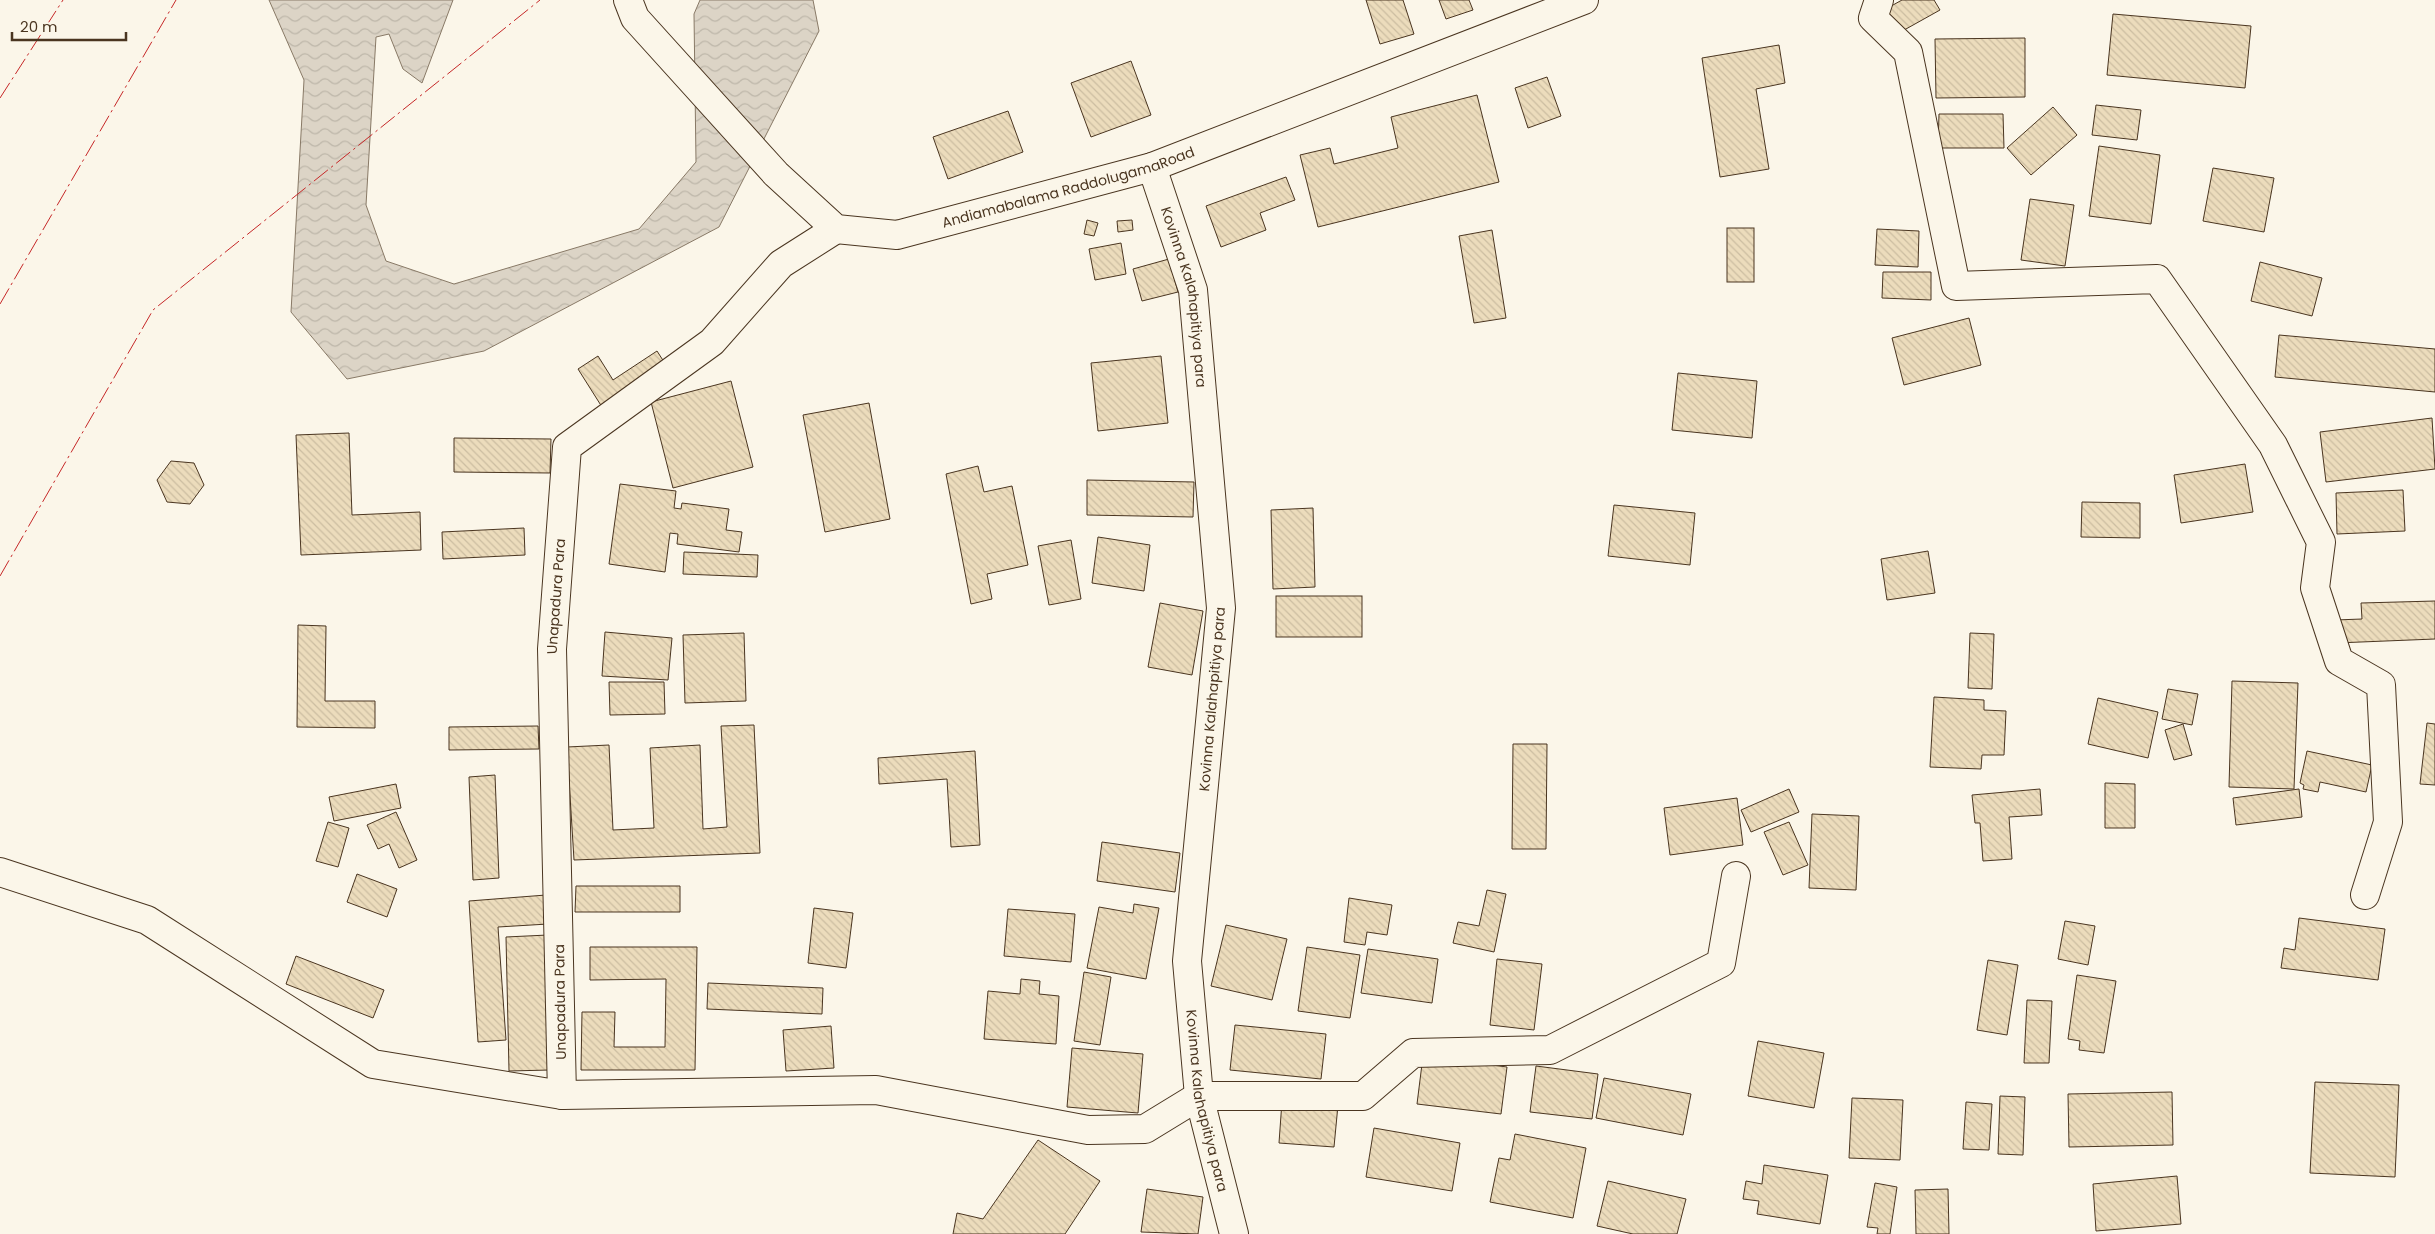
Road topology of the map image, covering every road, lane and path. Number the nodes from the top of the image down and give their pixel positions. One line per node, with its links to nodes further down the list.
1 (1584, 0): 4 (street, Andiamabalama RaddolugamaRoad)
2 (1879, 0): 8 (street)
3 (632, 9): 5 (street)
4 (1152, 167): 5 (street, Andiamabalama RaddolugamaRoad); 10 (street, Kovinna Kalahapitiya para)
5 (836, 229): 9 (street, Unapadura Para)
6 (0, 872): 9 (street)
7 (1736, 876): 10 (street)
8 (2365, 895)
9 (562, 1095): 10 (street)
10 (1199, 1096): 11 (street, Kovinna Kalahapitiya para)
11 (1234, 1234)

